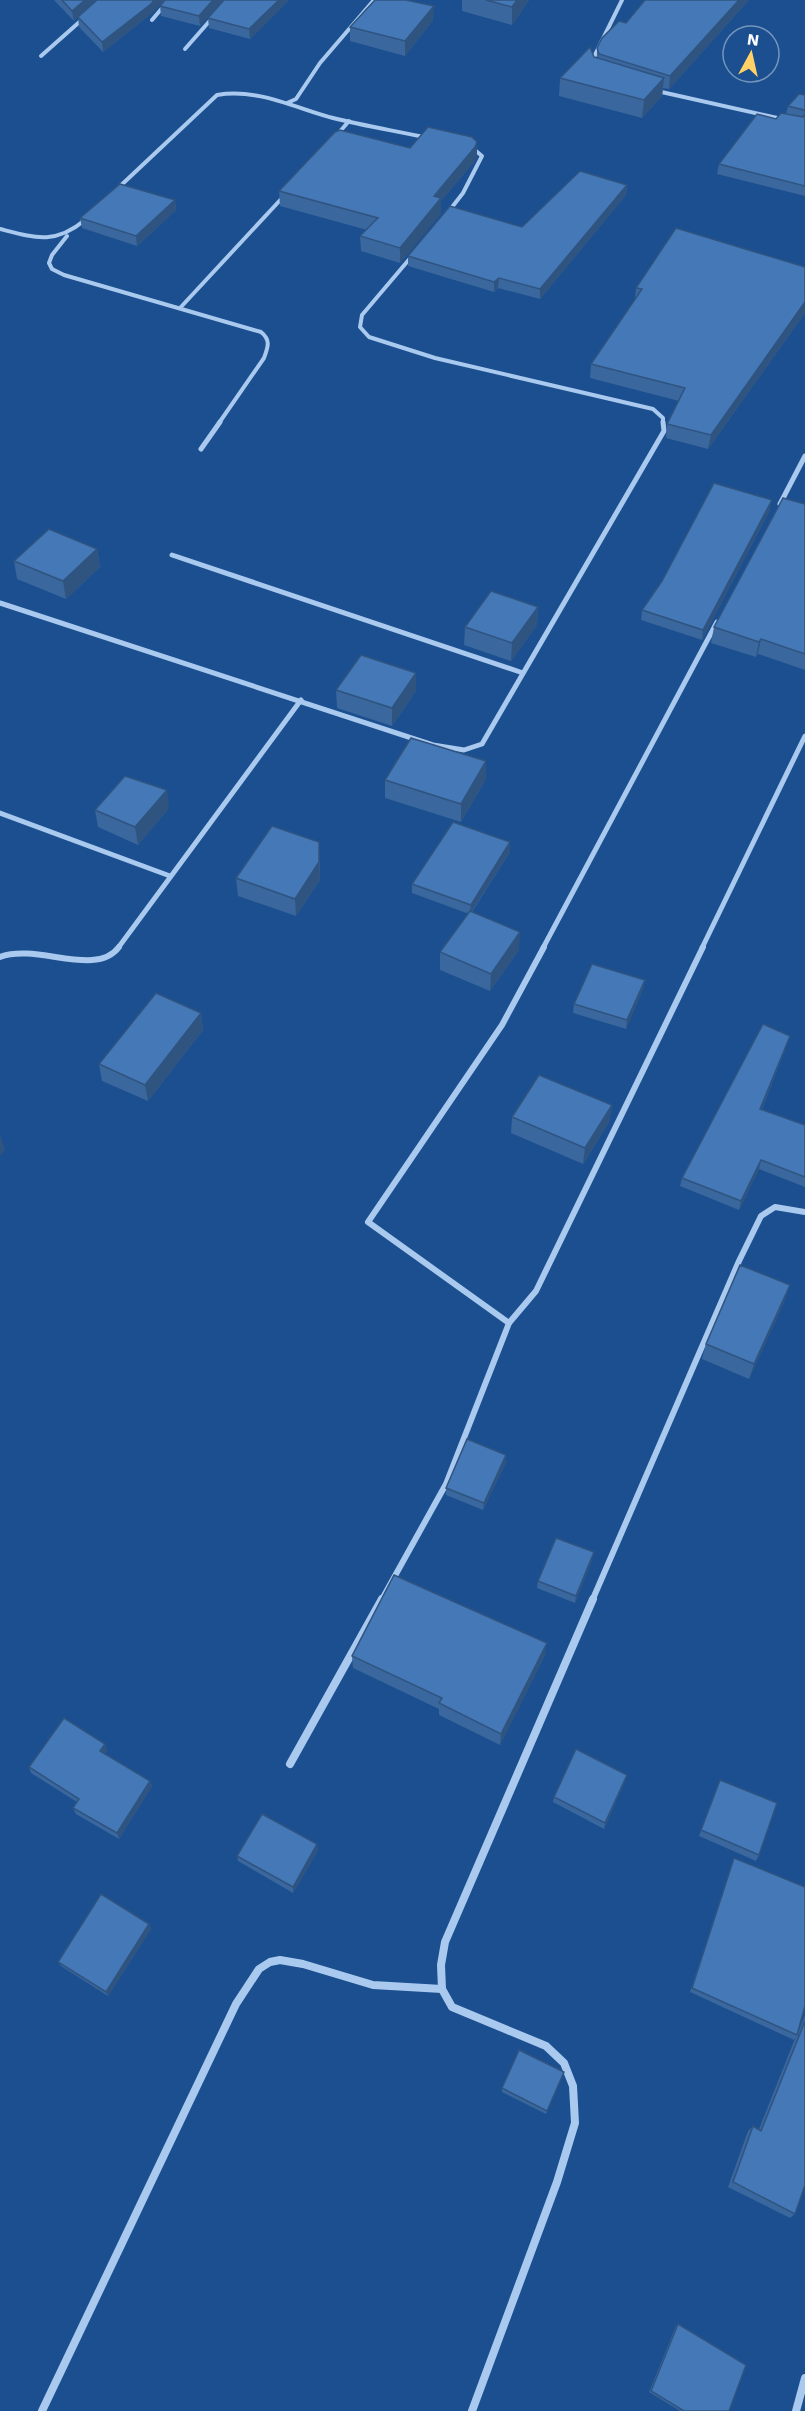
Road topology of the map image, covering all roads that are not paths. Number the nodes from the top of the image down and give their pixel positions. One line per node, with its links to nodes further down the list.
1 (169, 0): 6 (street)
2 (374, 0): 11 (street)
3 (622, 0): 9 (street)
4 (221, 8): 7 (street)
5 (85, 16): 8 (street)
6 (152, 20)
7 (185, 49)
8 (41, 56)
9 (594, 70)
10 (652, 90): 12 (street)
11 (287, 104): 13 (street); 18 (street)
12 (788, 120)
13 (349, 121): 14 (street); 15 (street)
14 (438, 140)
15 (329, 144)
16 (460, 144): 20 (street)
17 (289, 190): 24 (street)
18 (114, 191)
19 (91, 214): 22 (street)
20 (443, 218)
21 (0, 229): 22 (street)
22 (67, 235): 24 (street)
23 (415, 252): 31 (street)
24 (180, 308): 25 (street)
25 (201, 449)
26 (805, 456): 27 (street)
27 (774, 516)
28 (172, 555): 31 (street)
29 (0, 603): 32 (street)
30 (718, 620): 38 (street)
31 (523, 673): 32 (street)
32 (301, 700): 35 (street)
33 (805, 736): 38 (street)
34 (0, 813): 35 (street)
35 (170, 876): 36 (street)
36 (0, 957)
37 (805, 1212): 40 (street)
38 (509, 1323): 39 (street)
39 (290, 1764)
40 (442, 1989): 42 (street); 43 (street)
41 (805, 2378): 44 (street)
42 (42, 2411)
43 (472, 2411)
44 (796, 2411)

